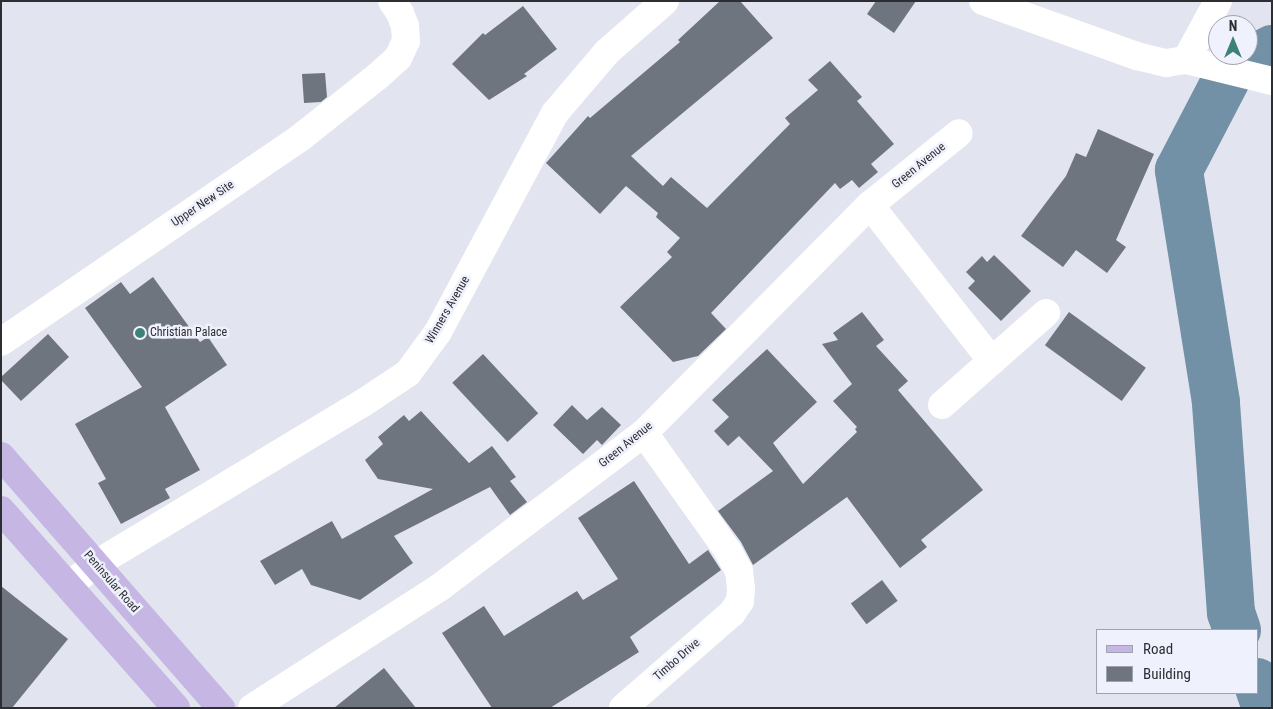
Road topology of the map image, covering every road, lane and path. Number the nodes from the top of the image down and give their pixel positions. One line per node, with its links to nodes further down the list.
1 (392, 1): 10 (street, Upper New Site)
2 (665, 1): 16 (street, Winners Avenue)
3 (982, 1): 5 (street)
4 (1218, 1): 5 (street)
5 (1198, 63): 6 (street)
6 (1264, 79)
7 (959, 133): 8 (street, Green Avenue)
8 (870, 205): 11 (street); 13 (street, Green Avenue)
9 (1046, 313): 11 (street)
10 (1, 342)
11 (992, 361): 12 (street)
12 (942, 405)
13 (644, 433): 20 (street, Green Avenue); 21 (street, Timbo Drive)
14 (1, 456): 16 (main road, Peninsular Road)
15 (1, 510): 17 (main road)
16 (96, 564): 17 (street, Winners Avenue); 19 (main road, Peninsular Road)
17 (68, 586): 18 (main road)
18 (176, 708)
19 (221, 708)
20 (252, 708)
21 (623, 708)

